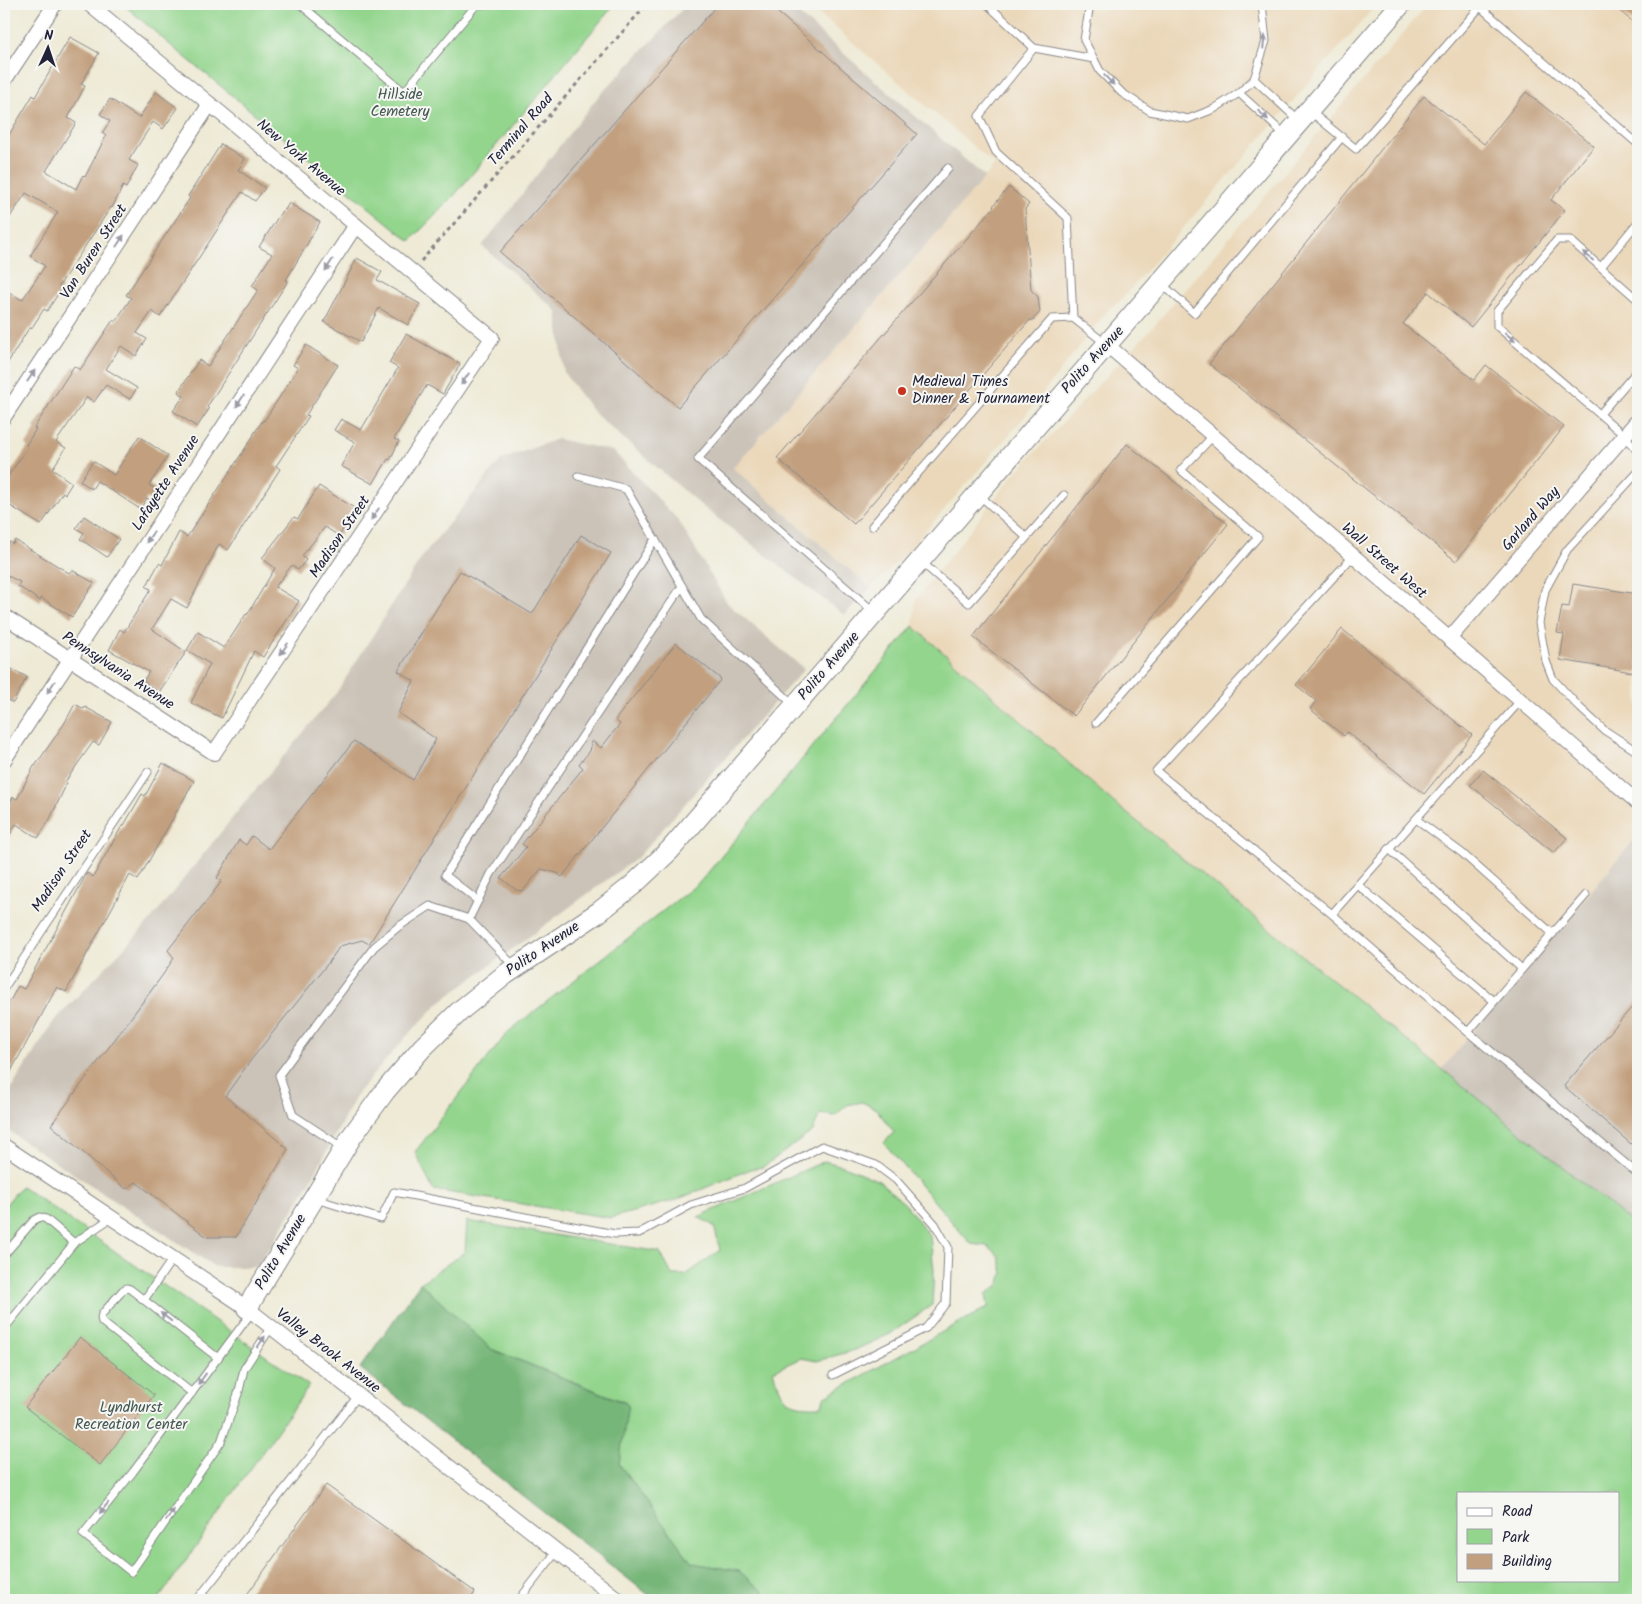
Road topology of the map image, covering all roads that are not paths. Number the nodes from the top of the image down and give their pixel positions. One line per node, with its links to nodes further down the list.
1 (56, 4): 13 (street)
2 (88, 4): 15 (street, New York Avenue)
3 (300, 4): 4 (lane)
4 (477, 4)
5 (987, 4): 10 (lane)
6 (1090, 4): 11 (lane)
7 (1262, 4): 12 (lane, one-way to 7)
8 (1401, 4): 16 (street, Polito Avenue)
9 (1478, 5): 17 (lane); 18 (lane)
10 (1034, 48): 11 (lane); 25 (lane)
11 (1094, 59): 14 (lane, one-way to 14)
12 (1254, 79): 14 (lane); 16 (lane)
13 (4, 81)
14 (1239, 94): 16 (lane, one-way to 16)
15 (210, 104): 21 (street, New York Avenue); 30 (street, Van Buren Street, one-way to 15)
16 (1298, 123): 17 (lane); 23 (street, Polito Avenue)
17 (1342, 137): 23 (lane)
18 (1638, 144)
19 (948, 168): 45 (lane)
20 (1638, 222): 22 (lane)
21 (356, 225): 26 (street, New York Avenue); 48 (street, Lafayette Avenue, one-way to 48)
22 (1601, 267): 24 (lane); 29 (lane, one-way to 29)
23 (1161, 283): 27 (street, Polito Avenue)
24 (1638, 300)
25 (1073, 318): 27 (lane); 39 (lane)
26 (492, 338): 53 (street, Madison Street, one-way to 53)
27 (1107, 345): 32 (street, Wall Street West); 37 (street, Polito Avenue)
28 (1638, 370): 29 (lane)
29 (1600, 414): 33 (lane)
30 (4, 417)
31 (1638, 420): 33 (street, Garland Way)
32 (1213, 436): 42 (street, Wall Street West); 51 (lane)
33 (1624, 436): 34 (lane); 47 (street, Garland Way)
34 (1638, 452)
35 (1638, 472): 52 (lane)
36 (578, 476): 41 (lane)
37 (977, 493): 40 (lane); 43 (street, Polito Avenue)
38 (1064, 495): 40 (lane)
39 (872, 526)
40 (1026, 537): 43 (lane)
41 (655, 539): 44 (lane); 61 (lane)
42 (1354, 555): 47 (street, Wall Street West); 62 (lane)
43 (920, 561): 45 (street, Polito Avenue)
44 (682, 586): 50 (lane); 61 (lane)
45 (876, 613): 50 (street, Polito Avenue)
46 (4, 616): 48 (street, Pennsylvania Avenue)
47 (1449, 640): 49 (street, Wall Street West)
48 (69, 660): 53 (street, Pennsylvania Avenue); 54 (street, Lafayette Avenue, one-way to 54)
49 (1521, 700): 56 (street, Wall Street West); 57 (lane)
50 (795, 706): 65 (street, Polito Avenue)
51 (1096, 723)
52 (1638, 752)
53 (214, 753)
54 (4, 760)
55 (148, 772): 67 (lane, Madison Street)
56 (1638, 803)
57 (1416, 819): 58 (lane); 64 (lane)
58 (1389, 849): 59 (lane); 66 (lane)
59 (1358, 884): 62 (lane); 68 (lane)
60 (1586, 894): 64 (lane)
61 (478, 901): 63 (lane)
62 (1332, 914): 69 (lane)
63 (469, 919): 65 (lane); 71 (lane)
64 (1553, 934): 66 (lane)
65 (516, 967): 71 (street, Polito Avenue)
66 (1522, 969): 68 (lane)
67 (4, 988)
68 (1494, 1001): 69 (lane)
69 (1468, 1032): 72 (lane)
70 (4, 1146): 74 (street, Valley Brook Avenue)
71 (344, 1149): 73 (street, Polito Avenue)
72 (1638, 1174)
73 (314, 1198): 79 (street, Polito Avenue); 83 (lane)
74 (111, 1218): 75 (lane); 77 (street, Valley Brook Avenue)
75 (74, 1243): 76 (lane); 81 (lane)
76 (4, 1255)
77 (173, 1258): 78 (lane); 79 (street, Valley Brook Avenue)
78 (144, 1300): 82 (lane, one-way to 78); 84 (lane)
79 (249, 1310): 80 (street, Valley Brook Avenue); 82 (lane, Polito Avenue)
80 (271, 1327): 84 (lane, Polito Avenue, one-way to 80); 85 (street, Valley Brook Avenue)
81 (4, 1329)
82 (218, 1358): 84 (lane, Polito Avenue, one-way to 84)
83 (833, 1375)
84 (192, 1393)
85 (358, 1396): 86 (street, Valley Brook Avenue); 87 (lane)
86 (557, 1551): 88 (lane); 89 (street, Valley Brook Avenue)
87 (197, 1600)
88 (519, 1600)
89 (619, 1600)

